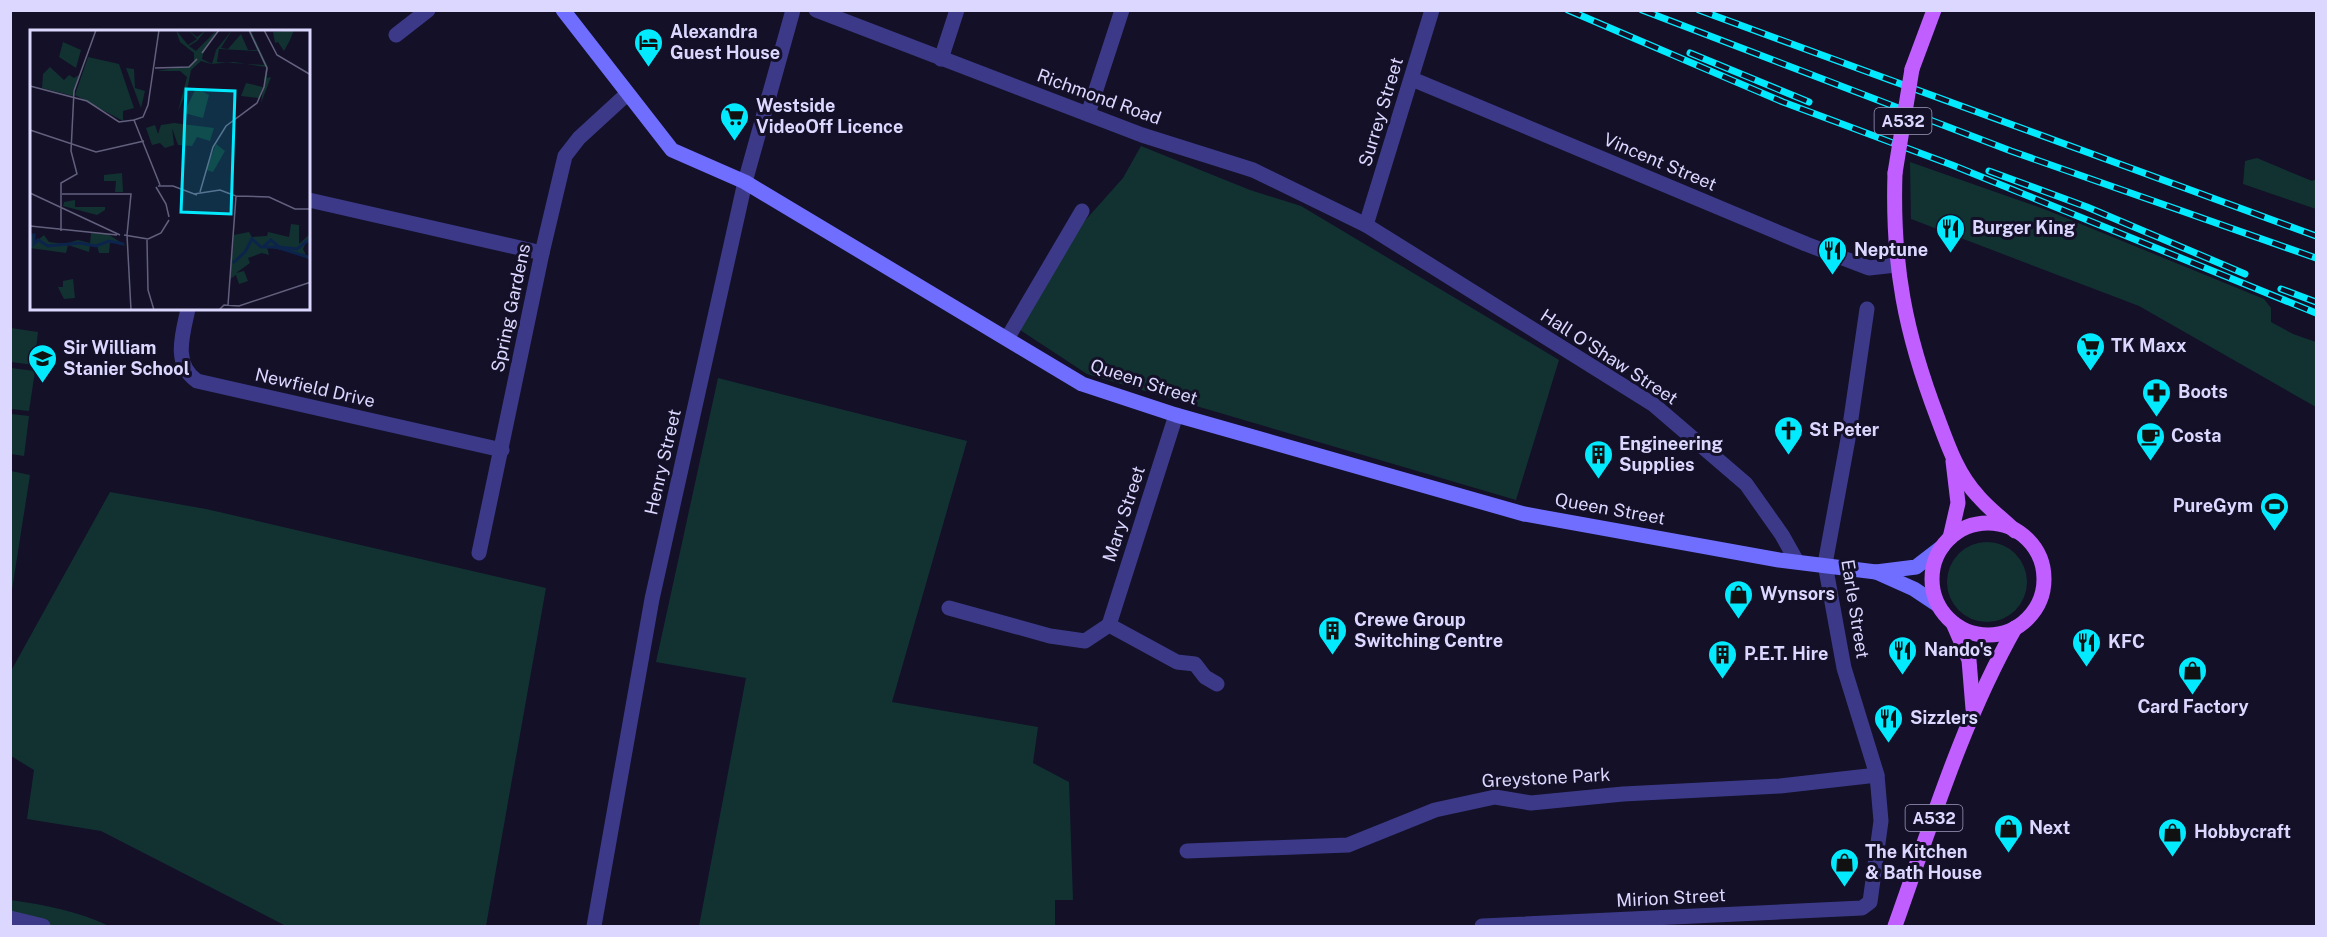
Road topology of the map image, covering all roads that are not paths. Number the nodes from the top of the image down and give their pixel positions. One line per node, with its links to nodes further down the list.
1 (428, 10): 9 (street)
2 (563, 10): 12 (street, Queen Street)
3 (793, 10): 14 (street, Henry Street)
4 (816, 10): 10 (street, Richmond Road)
5 (957, 10): 10 (street)
6 (1122, 10): 13 (street)
7 (1432, 10): 11 (street, Surrey Street)
8 (1934, 10): 19 (main road, A532, bridge)
9 (396, 35)
10 (941, 58): 13 (street, Richmond Road)
11 (1412, 79): 17 (street, Surrey Street); 19 (street, Vincent Street)
12 (627, 94): 14 (street, Queen Street); 18 (street, Spring Gardens)
13 (1088, 114): 17 (street, Richmond Road)
14 (745, 182): 22 (street, Queen Street); 44 (street, Henry Street)
15 (310, 200): 18 (street)
16 (1082, 211): 22 (street)
17 (1366, 225): 29 (street, Hall O'Shaw Street)
18 (542, 253): 24 (street, Spring Gardens)
19 (1896, 265): 25 (main road, A532)
20 (1867, 309): 30 (street, Earle Street)
21 (188, 310): 24 (street, Newfield Drive)
22 (1008, 337): 23 (street, Queen Street)
23 (1176, 415): 29 (street, Queen Street); 35 (street, Mary Street)
24 (501, 450): 28 (street, Spring Gardens)
25 (1953, 458): 26 (main road, A532); 27 (main road, A532)
26 (2015, 531): 27 (main road); 36 (main road)
27 (1946, 543): 31 (street); 32 (main road)
28 (479, 553)
29 (1796, 560): 30 (street, Queen Street)
30 (1826, 564): 31 (street, Queen Street); 39 (street, Earle Street)
31 (1876, 572): 32 (street)
32 (1938, 605): 34 (main road)
33 (949, 608): 35 (street)
34 (1953, 623): 36 (main road); 38 (main road, A532)
35 (1109, 625): 37 (street)
36 (2015, 628): 38 (main road, A532)
37 (1217, 684)
38 (1973, 709): 46 (main road, A532)
39 (1877, 775): 40 (street, Greystone Park); 41 (street, Earle Street)
40 (1187, 851)
41 (1862, 908): 45 (street, Mirion Street)
42 (10, 918): 43 (street)
43 (43, 927)
44 (594, 927)
45 (1482, 927)
46 (1895, 927)

